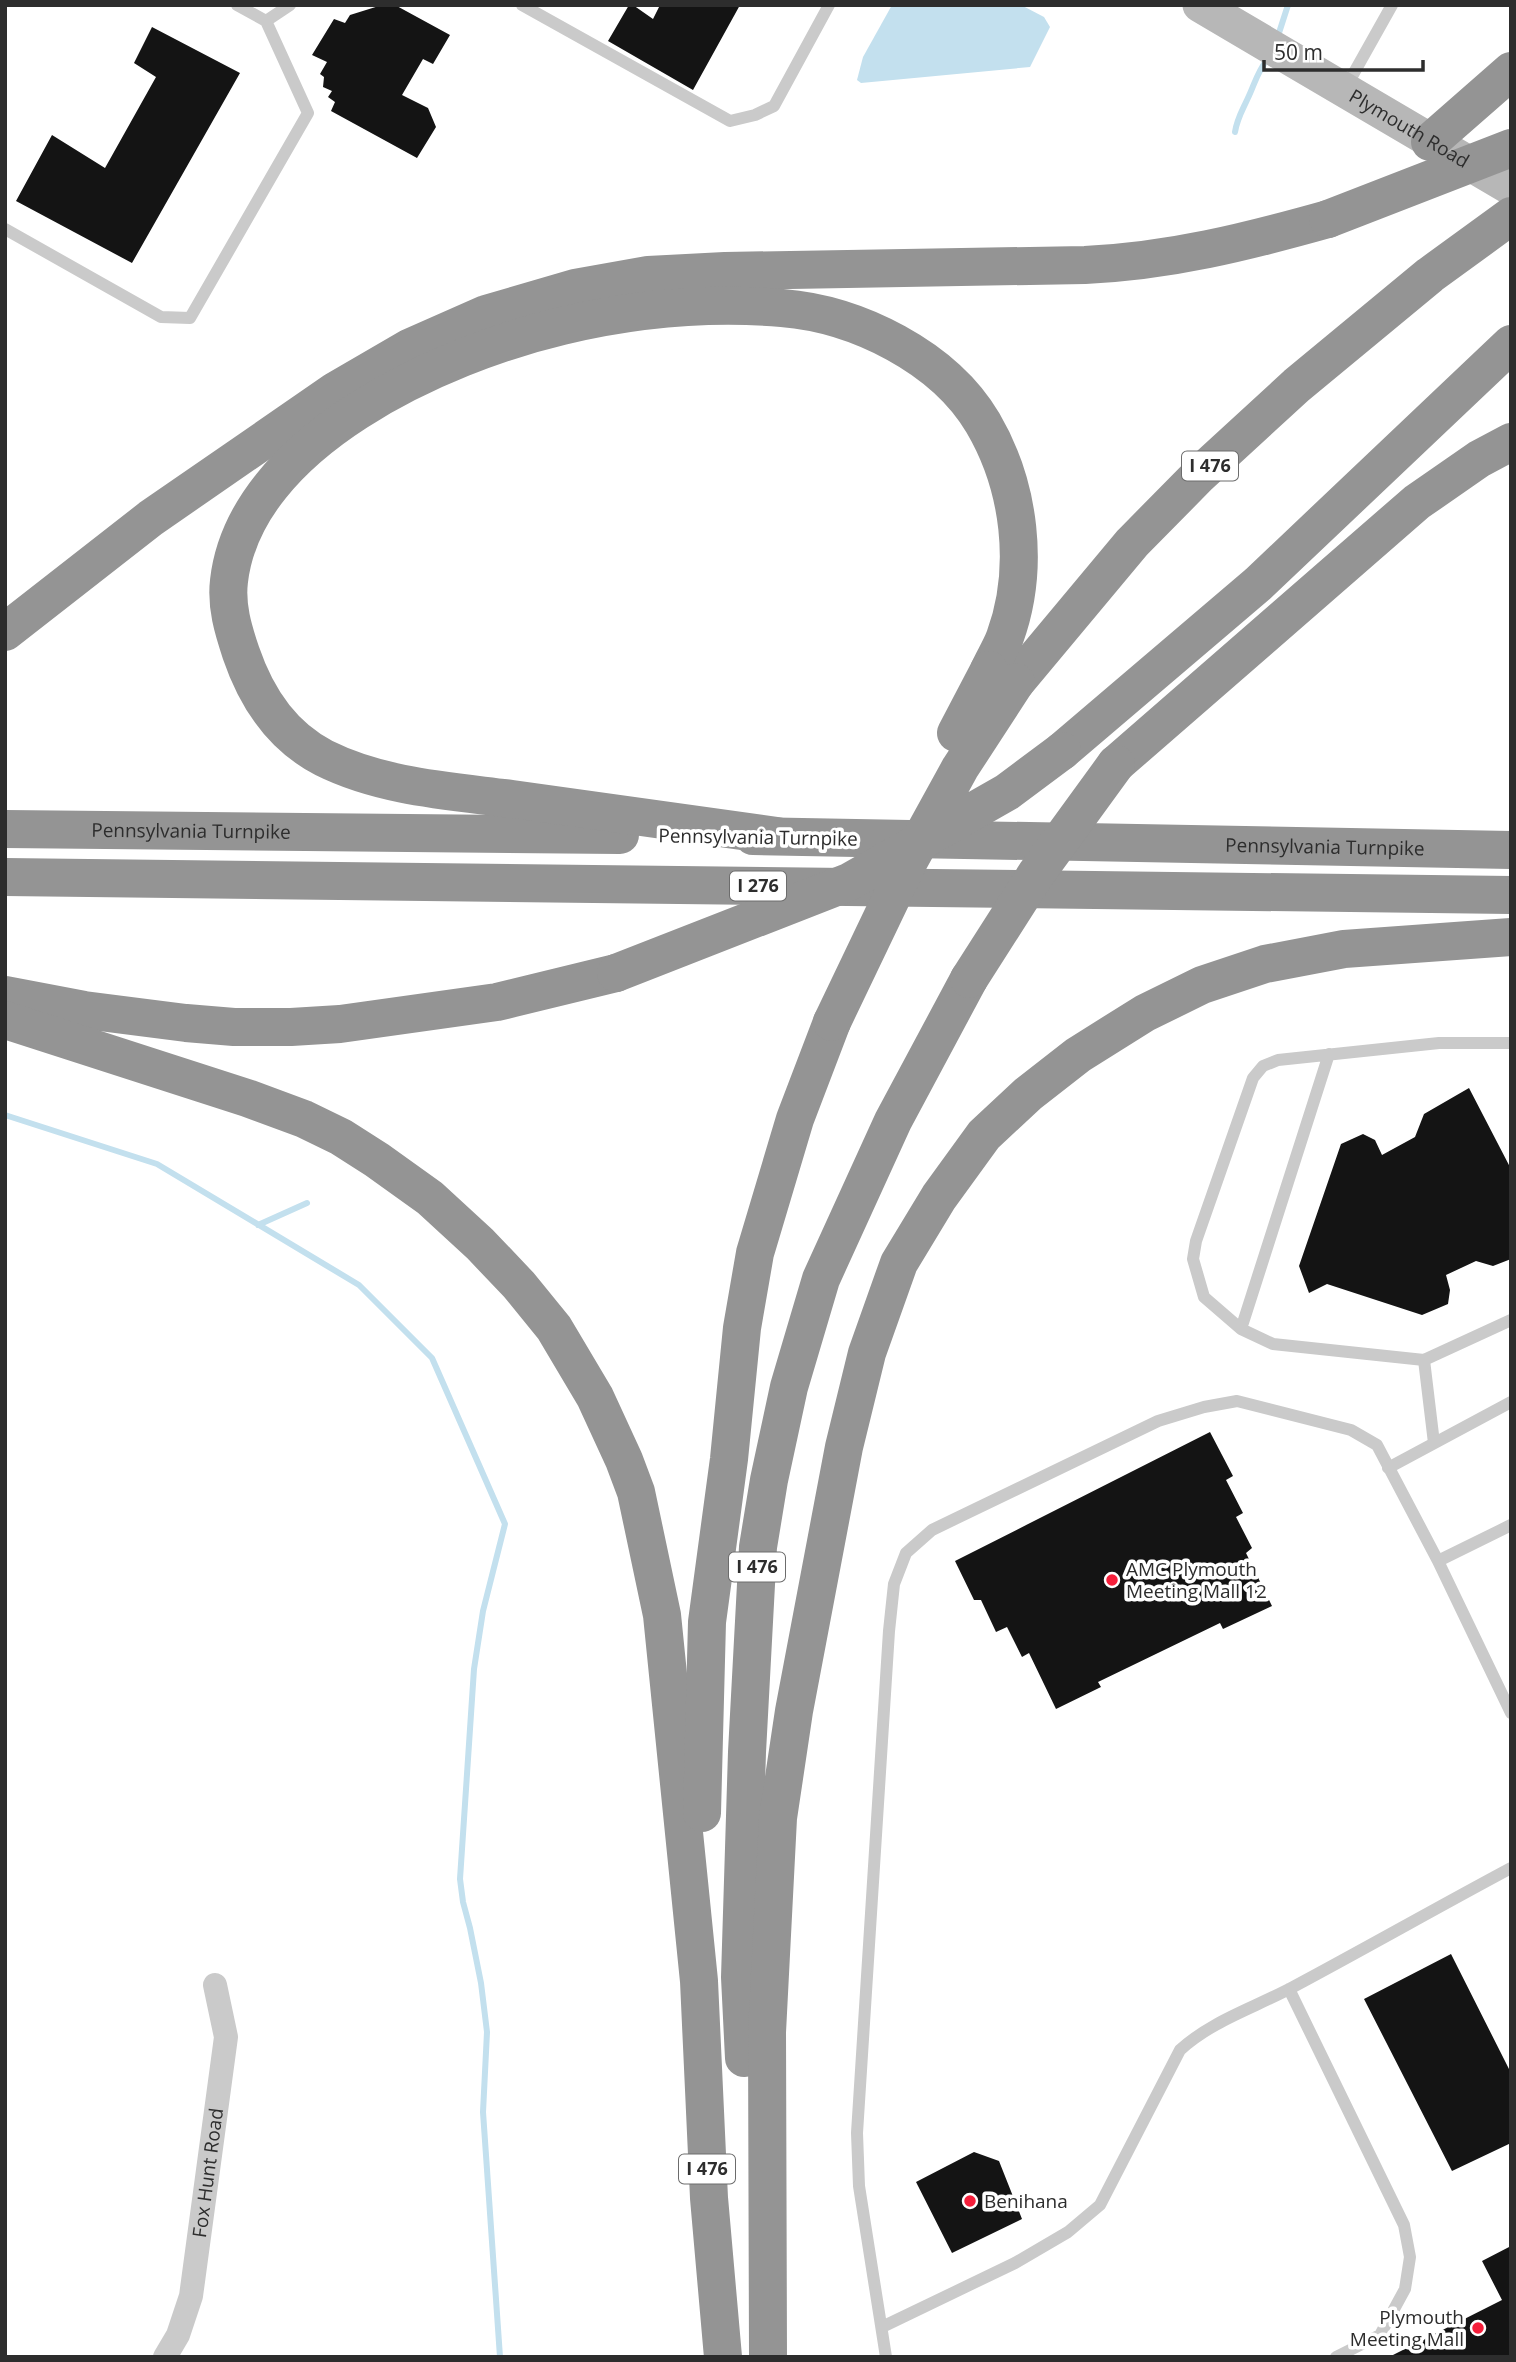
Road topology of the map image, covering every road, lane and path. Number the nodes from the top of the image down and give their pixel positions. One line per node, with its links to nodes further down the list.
1 (237, 5): 7 (lane)
2 (290, 5): 7 (lane)
3 (522, 5): 4 (lane)
4 (829, 5)
5 (1200, 5): 9 (main road, Plymouth Road)
6 (1392, 5): 9 (lane)
7 (266, 21): 14 (lane)
8 (1511, 71): 10 (highway)
9 (1344, 91): 10 (main road, Plymouth Road)
10 (1430, 142): 12 (main road, Plymouth Road)
11 (1511, 148): 18 (highway, bridge)
12 (1511, 188)
13 (1511, 216): 19 (highway, I 476)
14 (5, 229)
15 (1511, 344): 17 (highway, I 476)
16 (1511, 442): 20 (highway)
17 (1258, 584): 20 (highway, I 476); 29 (highway, bridge)
18 (5, 632)
19 (1002, 676): 22 (highway); 43 (highway, I 476, bridge)
20 (1116, 764): 49 (highway, I 476, bridge)
21 (5, 829): 22 (highway, Pennsylvania Turnpike)
22 (777, 836): 24 (highway, Pennsylvania Turnpike)
23 (1511, 844): 24 (highway)
24 (1469, 850): 25 (highway, Pennsylvania Turnpike)
25 (1511, 850)
26 (5, 877): 27 (highway, I 276)
27 (1511, 895)
28 (1511, 937): 49 (highway)
29 (5, 995)
30 (5, 1020): 43 (highway)
31 (1511, 1043): 32 (lane)
32 (1329, 1054): 34 (lane); 34 (lane)
33 (1511, 1320): 35 (lane)
34 (1241, 1329): 35 (lane)
35 (1424, 1360): 37 (lane)
36 (1511, 1402): 37 (lane)
37 (1434, 1443): 38 (lane)
38 (1388, 1468): 40 (lane); 46 (lane)
39 (1511, 1525): 40 (lane)
40 (1438, 1561): 41 (lane)
41 (1511, 1713)
42 (1511, 1868): 45 (lane)
43 (698, 1981): 48 (highway, I 476)
44 (215, 1984): 47 (street, Fox Hunt Road)
45 (1289, 1989): 46 (lane); 51 (lane)
46 (882, 2327): 50 (lane)
47 (165, 2357)
48 (723, 2357)
49 (767, 2357)
50 (886, 2357)
51 (1336, 2357)

